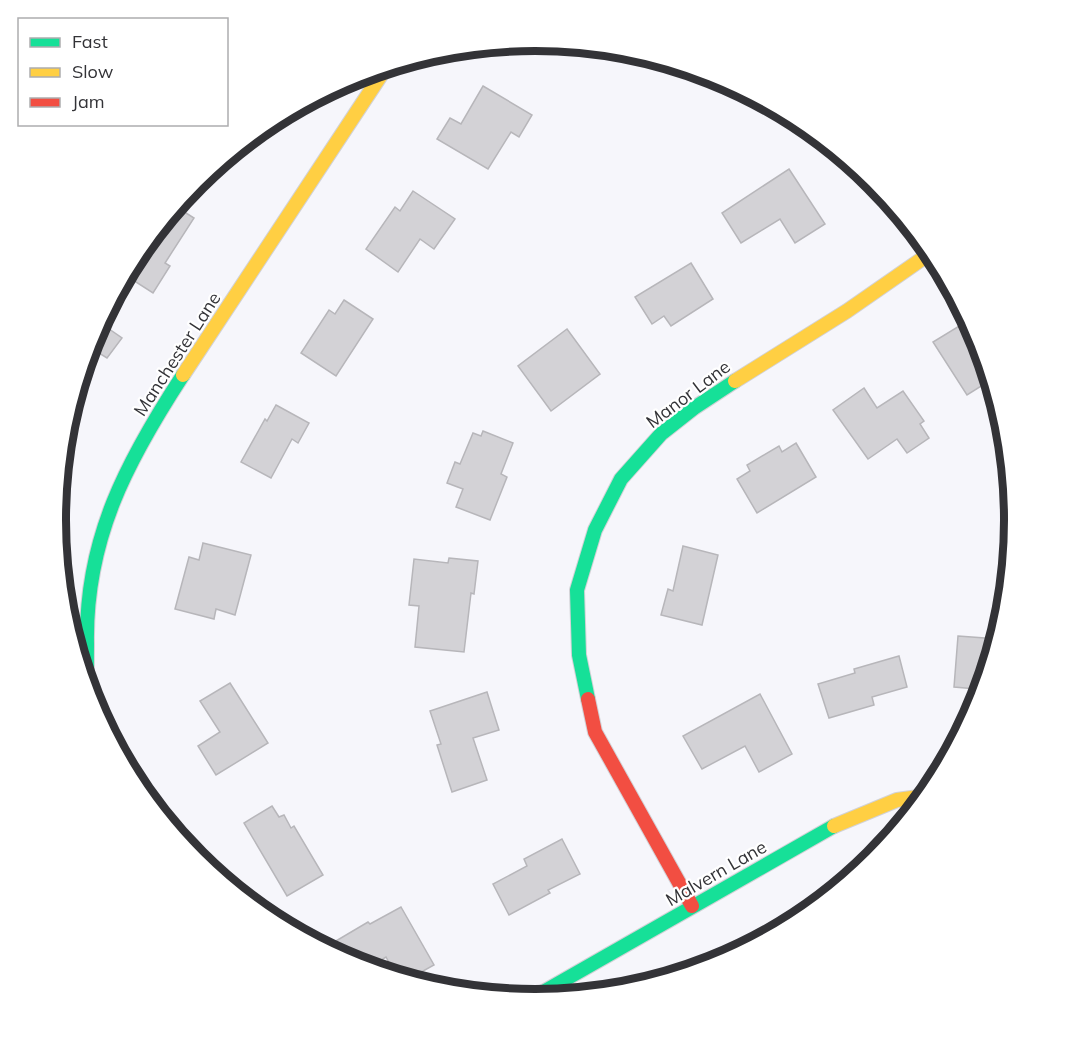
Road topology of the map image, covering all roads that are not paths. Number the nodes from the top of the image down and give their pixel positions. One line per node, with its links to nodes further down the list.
1 (379, 78): 3 (street, Manchester Lane)
2 (924, 258): 5 (street, Manor Lane)
3 (87, 658)
4 (913, 798): 5 (street, Malvern Lane)
5 (692, 906): 6 (street, Malvern Lane)
6 (549, 989)

